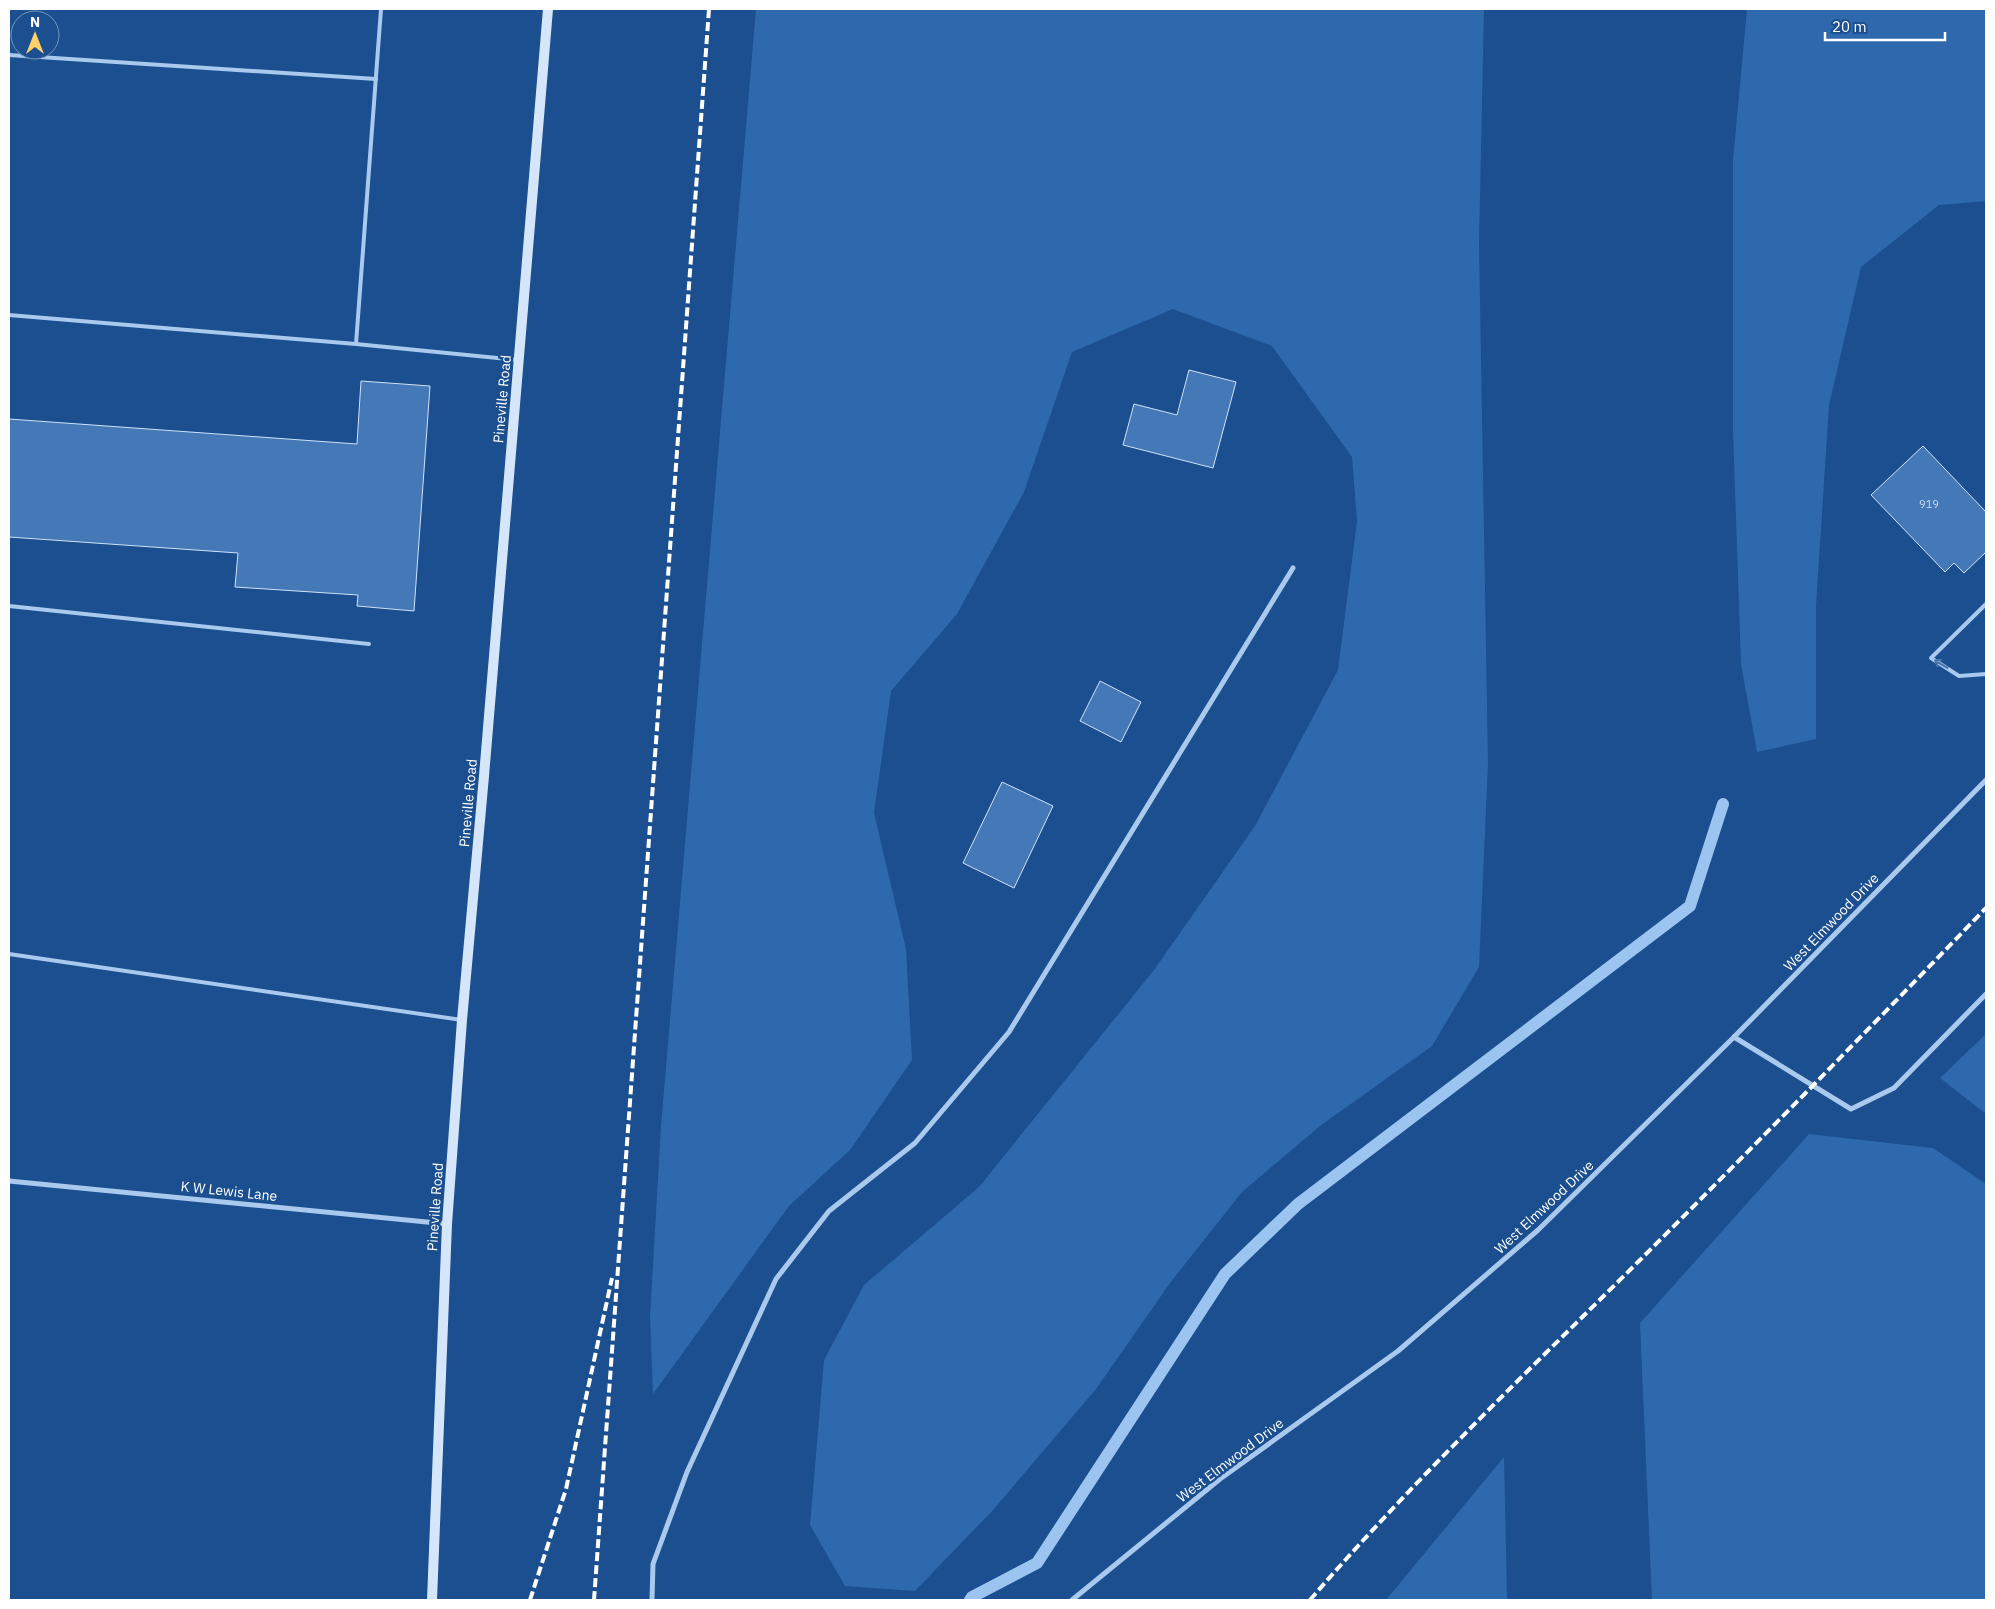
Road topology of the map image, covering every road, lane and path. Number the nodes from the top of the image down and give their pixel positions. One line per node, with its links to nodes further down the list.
1 (381, 9): 4 (lane)
2 (548, 9): 7 (main road, Pineville Road)
3 (9, 55): 4 (lane)
4 (376, 79): 6 (lane)
5 (9, 315): 6 (lane)
6 (356, 344): 7 (lane)
7 (519, 360): 16 (main road, Pineville Road)
8 (1292, 568): 21 (street)
9 (1986, 604): 12 (lane, one-way to 9)
10 (9, 606): 11 (lane)
11 (369, 644)
12 (1986, 674)
13 (1986, 780): 17 (street, West Elmwood Drive)
14 (9, 954): 16 (lane)
15 (1986, 994): 17 (street)
16 (462, 1020): 19 (main road, Pineville Road)
17 (1734, 1037): 22 (street, West Elmwood Drive)
18 (9, 1181): 19 (street, K W Lewis Lane)
19 (447, 1224): 20 (main road, Pineville Road)
20 (432, 1600)
21 (652, 1600)
22 (1072, 1600)

